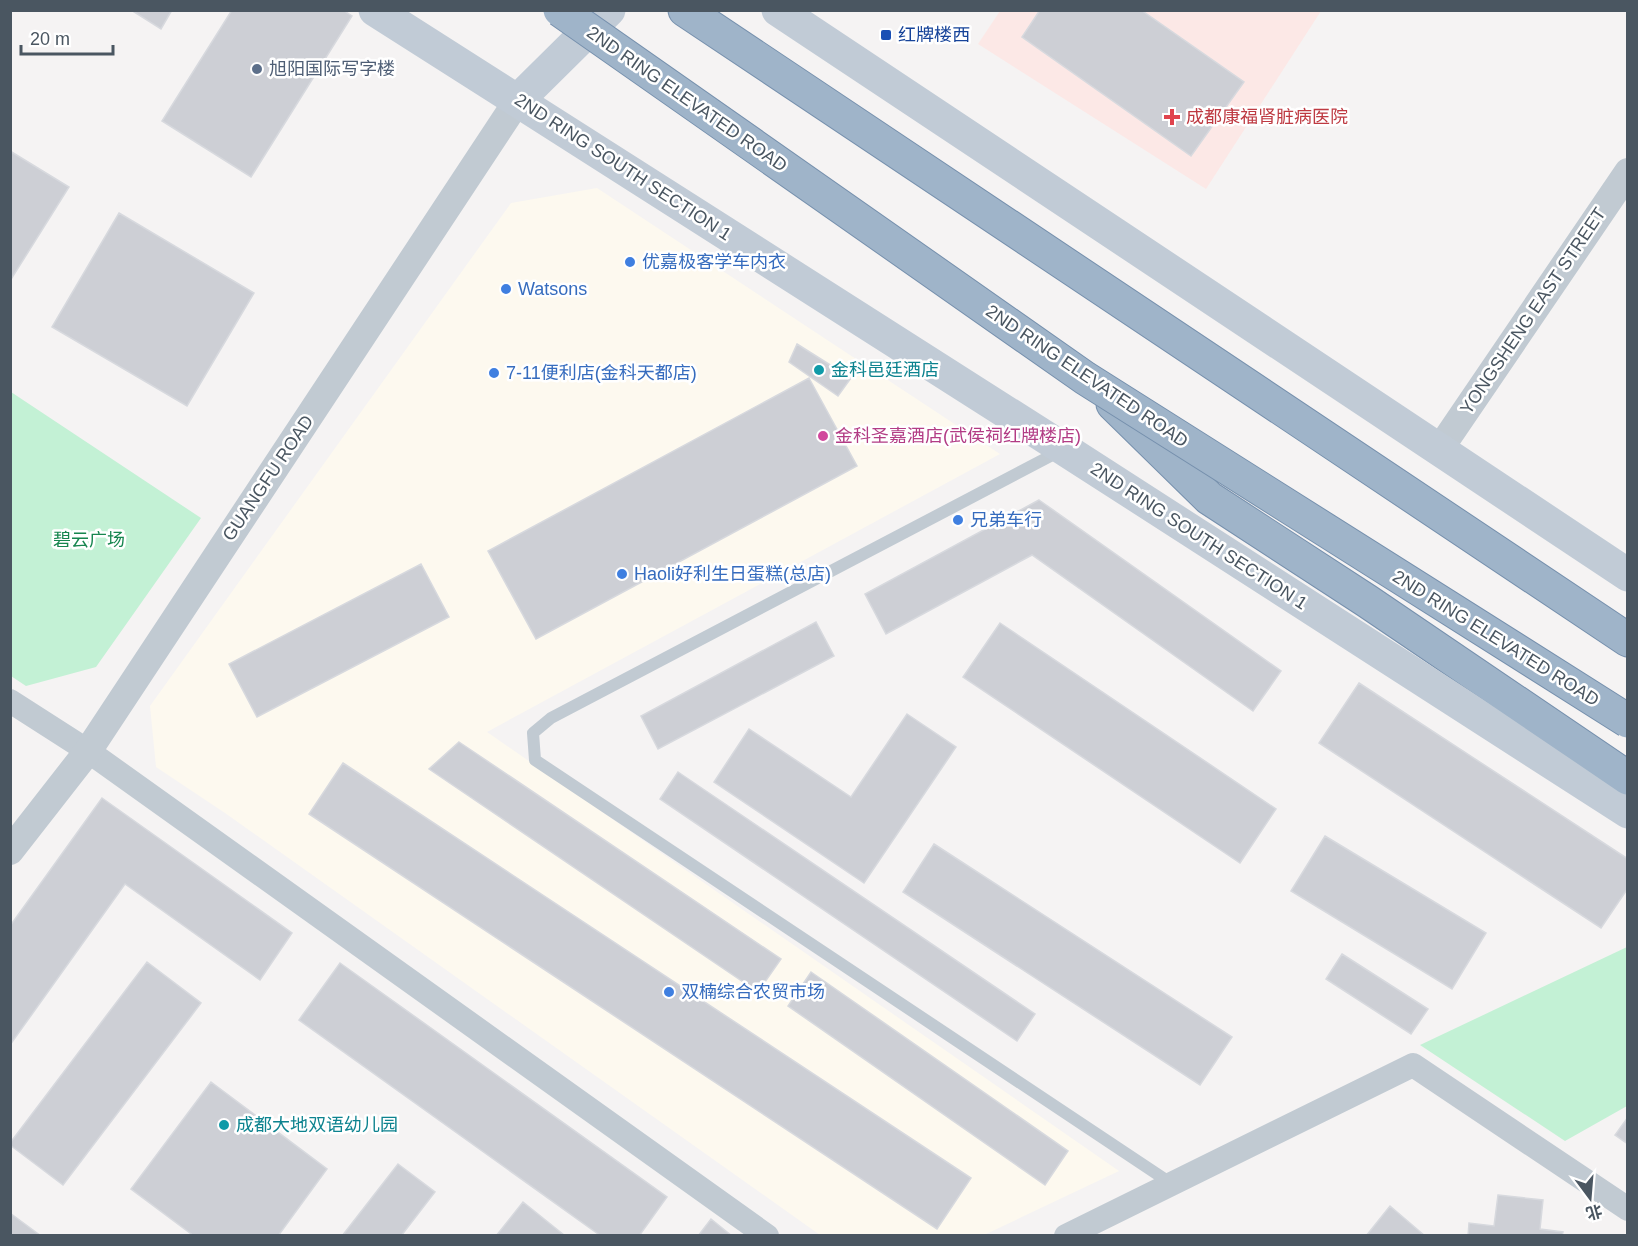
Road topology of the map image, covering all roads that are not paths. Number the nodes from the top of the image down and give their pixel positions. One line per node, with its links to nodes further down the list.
1 (375, 10): 7 (main road, 2ND RING SOUTH SECTION 1)
2 (560, 10): 9 (highway, 2ND RING ELEVATED ROAD, bridge)
3 (577, 10): 7 (main road)
4 (609, 10): 7 (main road)
5 (685, 10): 13 (highway)
6 (778, 10): 11 (main road)
7 (518, 100): 10 (main road, 2ND RING SOUTH SECTION 1); 16 (street, GUANGFU ROAD)
8 (1628, 172): 11 (street, YONGSHENG EAST STREET)
9 (1086, 378): 15 (highway, 2ND RING ELEVATED ROAD, bridge); 17 (highway, bridge)
10 (1064, 449): 18 (main road, 2ND RING SOUTH SECTION 1); 20 (lane)
11 (1439, 450): 12 (main road)
12 (1628, 575)
13 (1628, 640)
14 (10, 701): 16 (street)
15 (1628, 721)
16 (88, 751): 19 (street, GUANGFU ROAD); 22 (street)
17 (1628, 778)
18 (1628, 812)
19 (10, 851)
20 (1172, 1184): 21 (street); 23 (street)
21 (1628, 1209)
22 (767, 1236)
23 (1066, 1236)

